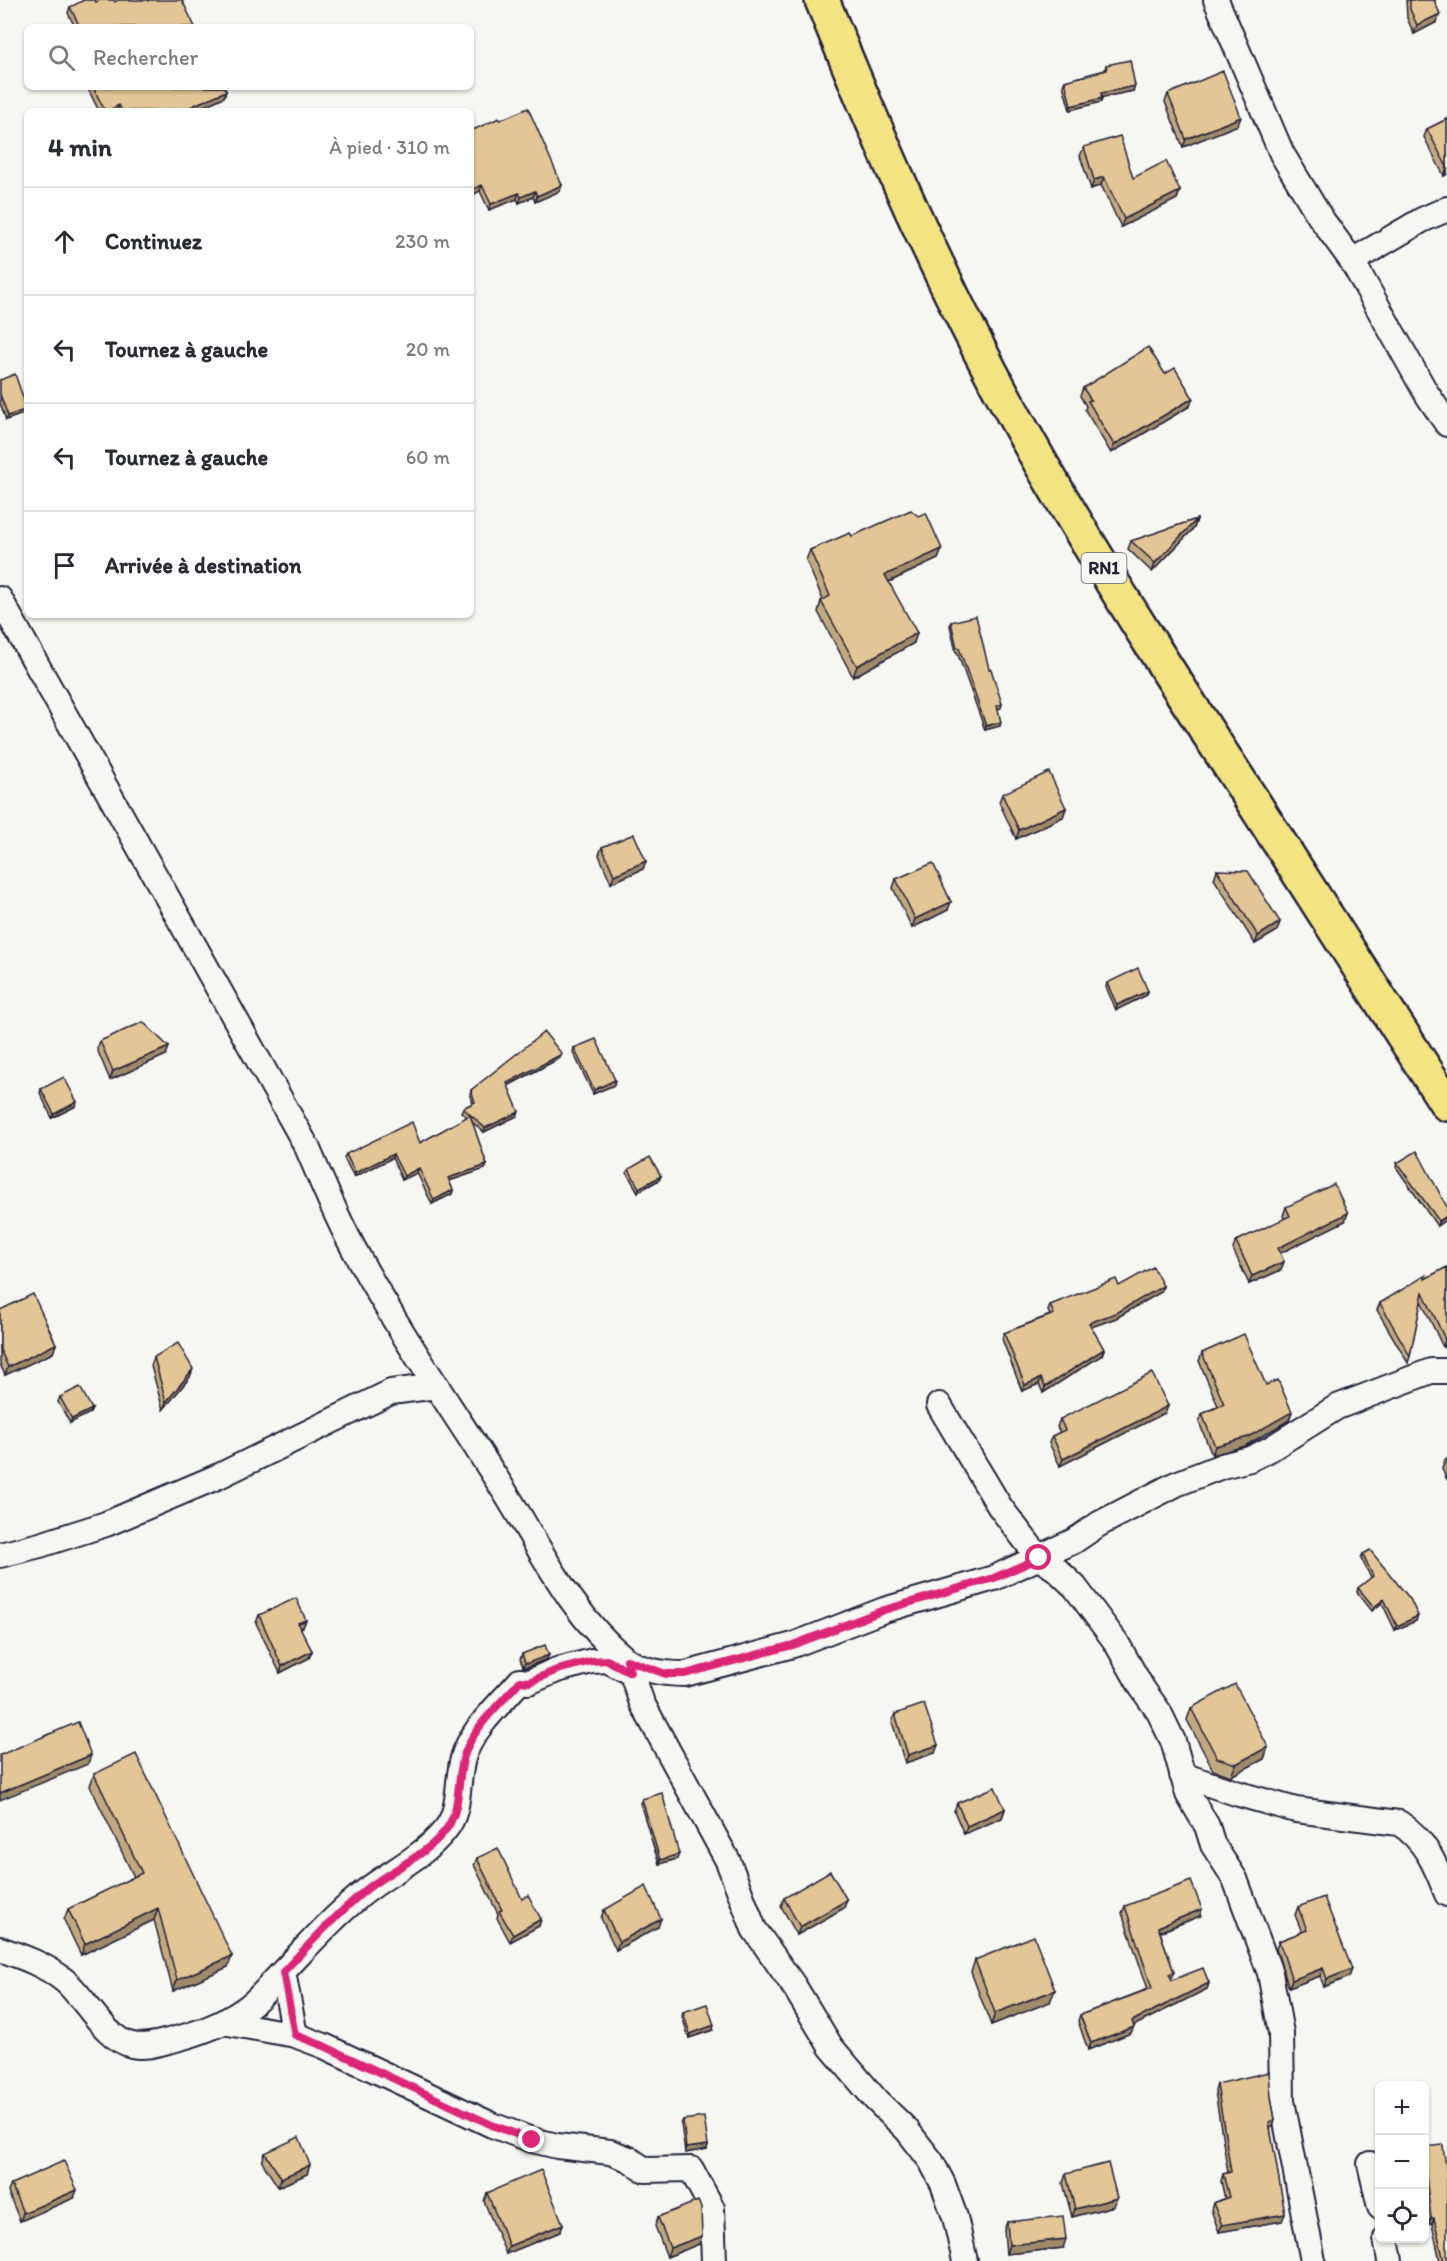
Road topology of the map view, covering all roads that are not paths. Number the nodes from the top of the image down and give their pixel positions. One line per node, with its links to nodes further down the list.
1 (822, 0): 7 (highway, RN1)
2 (1216, 0): 4 (street)
3 (1447, 209): 4 (street)
4 (1352, 261): 5 (street)
5 (1447, 424)
6 (0, 599): 9 (street)
7 (1447, 1104)
8 (1447, 1371): 12 (street)
9 (437, 1386): 11 (street); 13 (street)
10 (939, 1406): 12 (street)
11 (0, 1555)
12 (1039, 1558): 13 (street); 14 (street)
13 (629, 1666): 17 (street); 24 (street)
14 (1182, 1775): 15 (street); 25 (street)
15 (1447, 1894)
16 (0, 1949): 18 (street)
17 (283, 1972): 18 (street); 19 (street)
18 (223, 2022): 19 (street)
19 (295, 2035): 23 (street)
20 (1371, 2164): 21 (street)
21 (1376, 2189)
22 (1387, 2243): 26 (street)
23 (714, 2261)
24 (965, 2261)
25 (1313, 2261)
26 (1390, 2261)

